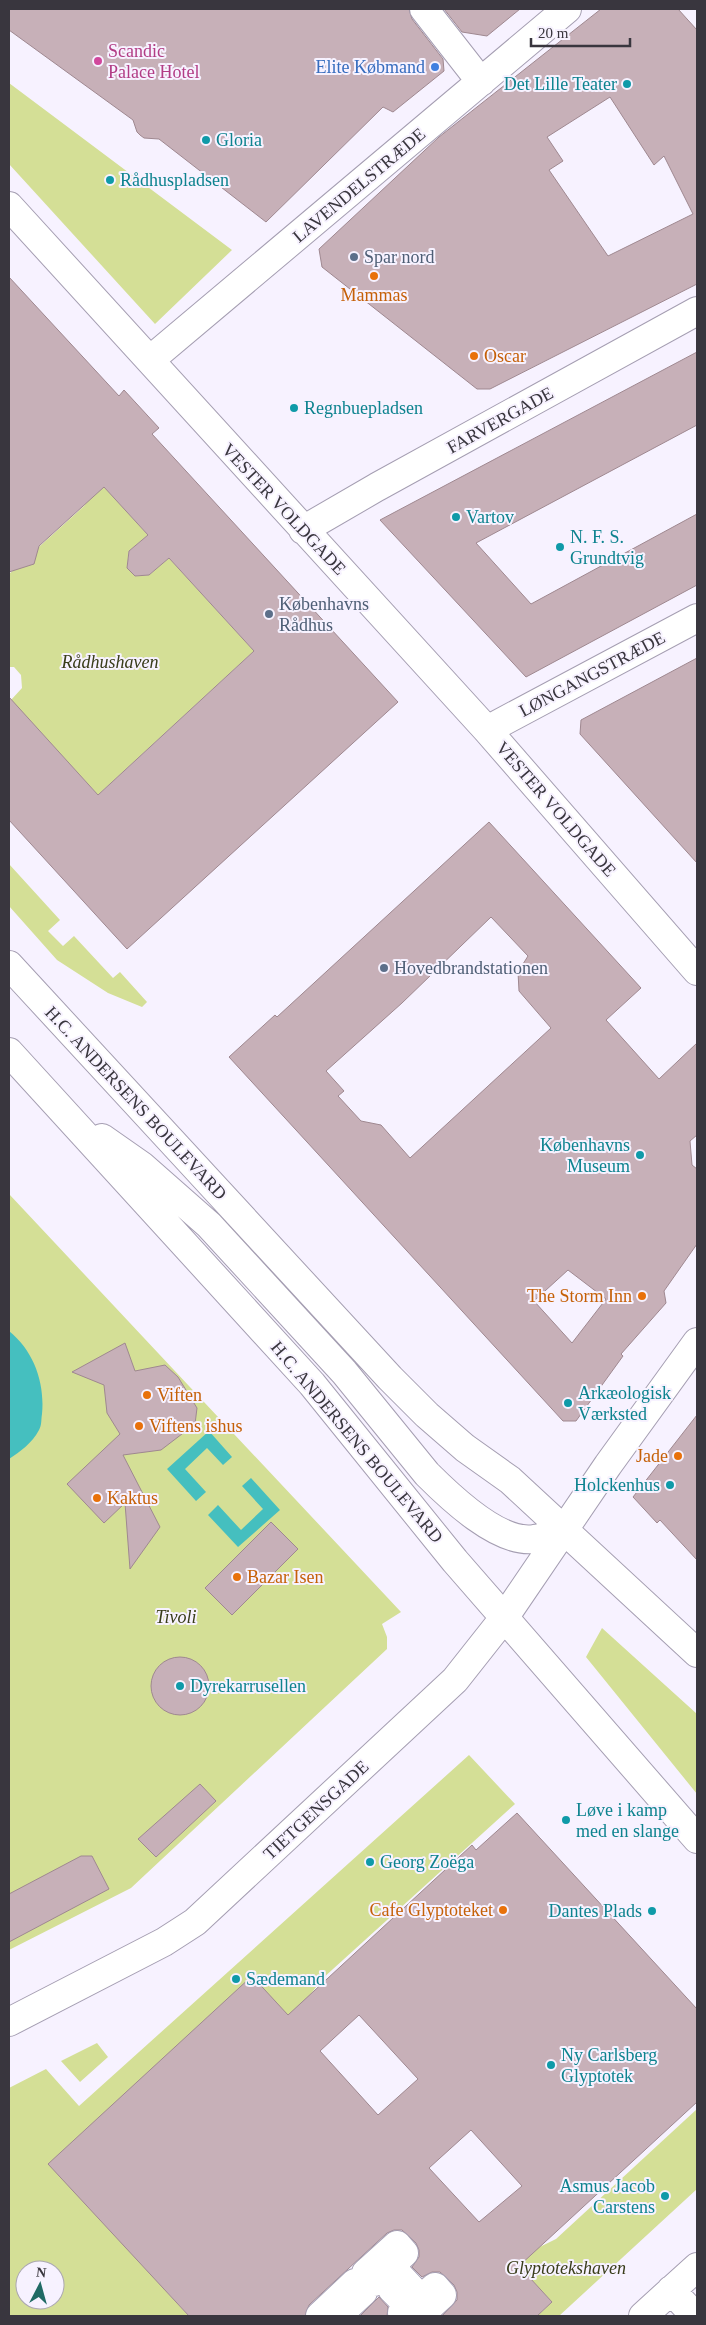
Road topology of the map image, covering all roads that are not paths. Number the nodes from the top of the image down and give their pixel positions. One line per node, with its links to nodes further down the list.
1 (424, 9): 3 (street)
2 (567, 9): 3 (street, LAVENDELSTRÆDE)
3 (481, 82): 6 (street, LAVENDELSTRÆDE)
4 (9, 206): 6 (street, VESTER VOLDGADE)
5 (697, 311): 7 (street, FARVERGADE)
6 (150, 360): 7 (street, VESTER VOLDGADE)
7 (303, 530): 9 (street, VESTER VOLDGADE)
8 (697, 618): 9 (street, LØNGANGSTRÆDE)
9 (487, 730): 11 (street, VESTER VOLDGADE)
10 (9, 965): 15 (street, H.C. ANDERSENS BOULEVARD)
11 (697, 971)
12 (9, 1052): 13 (street, H.C. ANDERSENS BOULEVARD)
13 (60, 1109): 15 (street); 16 (street, H.C. ANDERSENS BOULEVARD)
14 (697, 1342): 15 (street, TIETGENSGADE)
15 (563, 1529): 16 (street, TIETGENSGADE); 17 (street, H.C. ANDERSENS BOULEVARD)
16 (504, 1618): 18 (street, H.C. ANDERSENS BOULEVARD); 19 (street, TIETGENSGADE)
17 (697, 1653)
18 (697, 1839)
19 (9, 2022)
20 (697, 2266): 21 (street)
21 (671, 2290): 26 (street); 27 (street)
22 (320, 2316): 23 (street)
23 (337, 2316)
24 (405, 2316): 25 (street)
25 (419, 2316)
26 (643, 2316)
27 (695, 2316)

